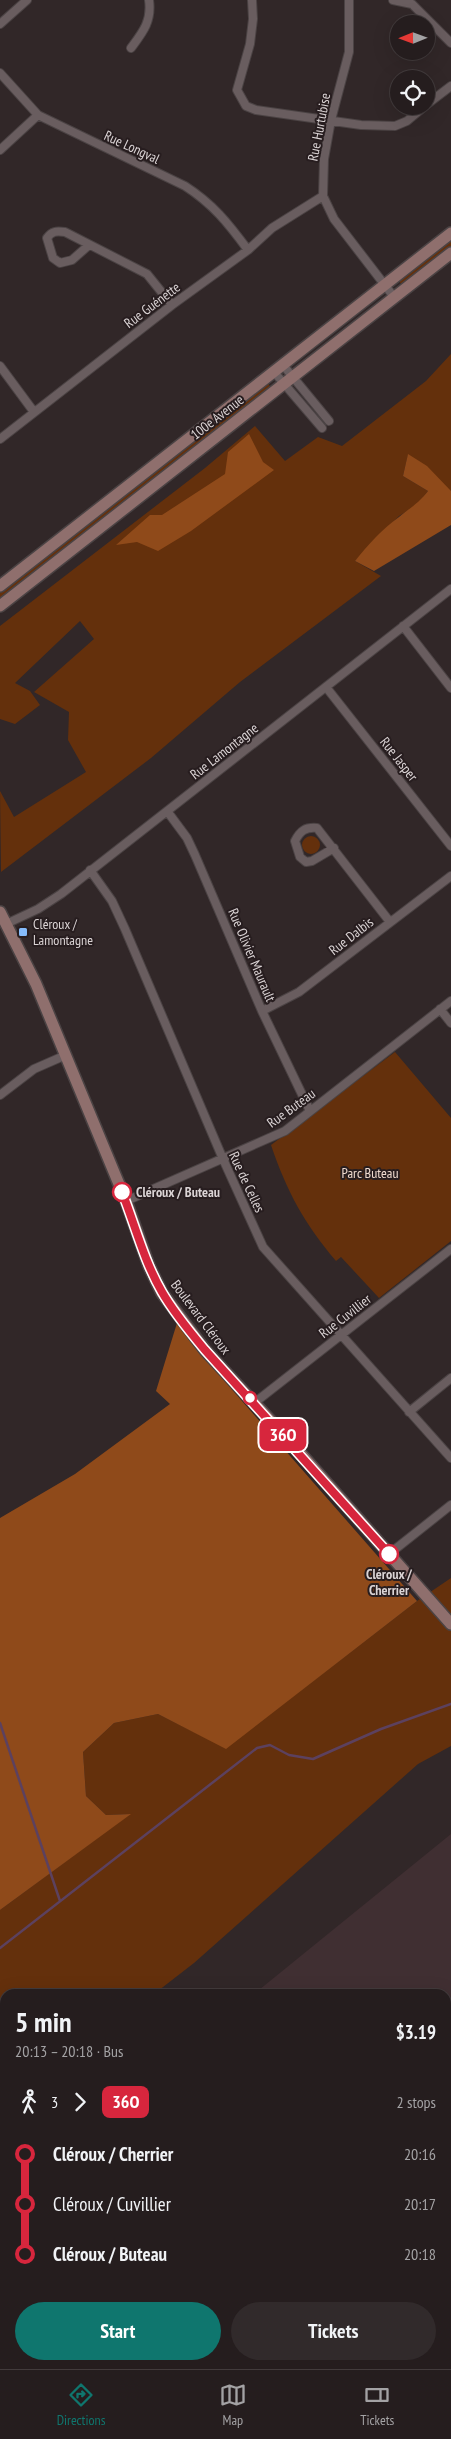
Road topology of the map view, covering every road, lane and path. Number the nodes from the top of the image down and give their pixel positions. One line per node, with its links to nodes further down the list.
1 (27, 0): 6 (street)
2 (149, 0): 8 (street)
3 (252, 0): 14 (street)
4 (348, 0): 14 (street, Rue Hurtubise)
5 (393, 0): 7 (street)
6 (0, 24)
7 (451, 43)
8 (131, 48)
9 (0, 73): 12 (street, Rue Longval)
10 (451, 86): 11 (street)
11 (435, 99)
12 (38, 115): 15 (street); 19 (street, Rue Longval)
13 (415, 115): 14 (street)
14 (331, 120): 16 (street, Rue Hurtubise)
15 (0, 150)
16 (323, 196): 19 (street, Rue Guénette); 21 (street, Rue Hurtubise)
17 (451, 233): 21 (street, 100e Avenue)
18 (89, 245): 18 (street); 23 (street)
19 (248, 250): 23 (street, Rue Guénette)
20 (451, 252): 22 (street, 100e Avenue)
21 (385, 285): 22 (street, Rue Hurtubise); 25 (street, 100e Avenue)
22 (394, 297): 26 (street, 100e Avenue)
23 (172, 305): 27 (street, Rue Guénette)
24 (0, 366): 27 (street)
25 (279, 368): 26 (street); 31 (street, 100e Avenue)
26 (289, 380): 28 (street); 29 (street); 33 (street, 100e Avenue)
27 (34, 412): 30 (street, Rue Guénette)
28 (329, 421)
29 (322, 428)
30 (0, 439)
31 (0, 586)
32 (451, 589): 34 (street, Rue Lamontagne)
33 (0, 606)
34 (403, 626): 35 (street, Rue Lamontagne); 36 (street)
35 (326, 687): 37 (street, Rue Lamontagne); 38 (street, Rue Jasper)
36 (451, 688)
37 (167, 811): 40 (street, Rue Lamontagne); 47 (street, Rue Olivier Maurault)
38 (451, 846)
39 (334, 848): 39 (street); 43 (street)
40 (90, 870): 44 (street, Rue Lamontagne); 52 (street, Rue de Celles)
41 (451, 876): 43 (street, Rue Dalbis)
42 (0, 912): 44 (street, Boulevard Cléroux)
43 (390, 922): 47 (street, Rue Dalbis)
44 (6, 924): 49 (street, Boulevard Cléroux)
45 (451, 1001): 46 (street, Rue Buteau)
46 (440, 1009): 48 (street); 51 (street, Rue Buteau)
47 (262, 1011): 51 (street, Rue Olivier Maurault)
48 (451, 1024)
49 (66, 1055): 50 (street); 53 (street, Boulevard Cléroux)
50 (0, 1095)
51 (310, 1111): 52 (street, Rue Buteau)
52 (223, 1158): 53 (street, Rue Buteau); 55 (street, Rue de Celles)
53 (126, 1201): 57 (street, Boulevard Cléroux)
54 (451, 1250): 55 (street, Rue Cuvillier)
55 (340, 1336): 57 (street, Rue Cuvillier); 58 (street, Rue de Celles)
56 (451, 1378): 58 (street)
57 (254, 1403): 61 (street, Boulevard Cléroux)
58 (409, 1412): 59 (street, Rue de Celles)
59 (451, 1458)
60 (451, 1505): 61 (street)
61 (389, 1554): 62 (street, Boulevard Cléroux)
62 (451, 1624)

